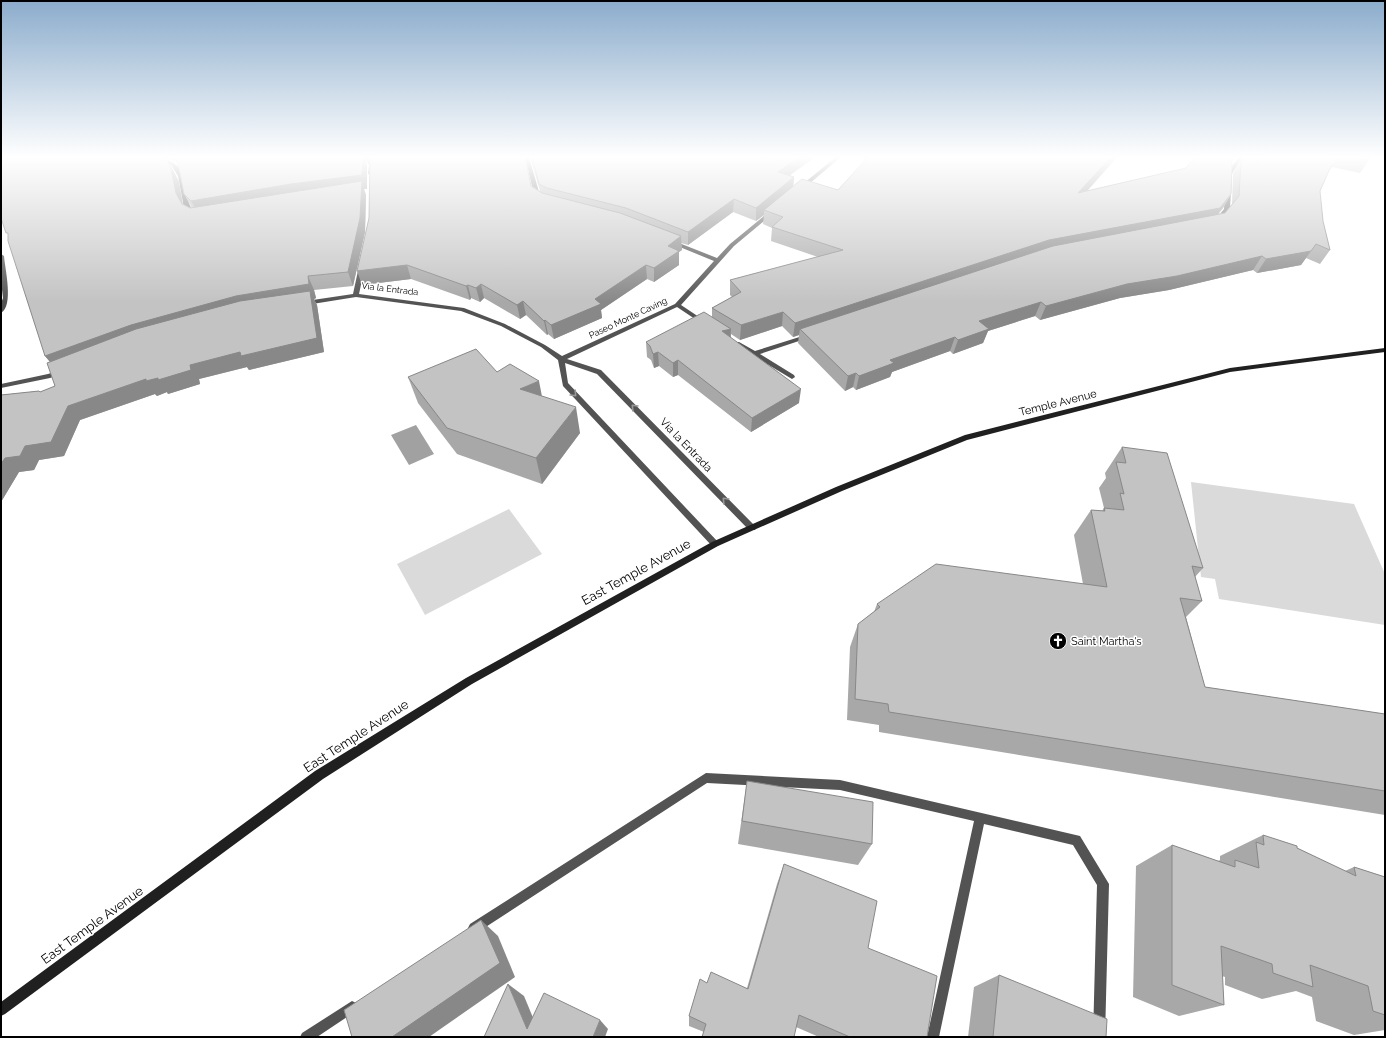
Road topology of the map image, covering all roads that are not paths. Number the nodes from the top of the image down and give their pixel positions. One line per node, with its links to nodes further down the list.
1 (187, 205): 4 (lane)
2 (1227, 205): 5 (lane)
3 (780, 206): 9 (lane, Paseo Monte Caving)
4 (197, 218)
5 (1215, 224)
6 (664, 239): 9 (lane)
7 (1, 256): 13 (lane)
8 (363, 260): 10 (lane)
9 (718, 260): 12 (lane, Paseo Monte Caving)
10 (356, 295): 11 (lane, Via la Entrada); 19 (lane, Via la Entrada)
11 (301, 304)
12 (677, 305): 14 (lane); 19 (lane, Paseo Monte Caving)
13 (1, 311)
14 (709, 325)
15 (814, 334): 18 (lane)
16 (728, 337): 18 (lane)
17 (1385, 350): 23 (main road, Temple Avenue)
18 (754, 354): 21 (lane)
19 (561, 359): 23 (lane, Via la Entrada, one-way to 19); 24 (lane, one-way to 24)
20 (64, 370): 22 (lane)
21 (792, 377)
22 (1, 386)
23 (752, 528): 24 (main road, East Temple Avenue)
24 (716, 544): 28 (main road, East Temple Avenue)
25 (980, 818): 26 (lane); 30 (lane); 31 (lane)
26 (466, 934)
27 (359, 1002): 29 (lane)
28 (1, 1010)
29 (306, 1037)
30 (933, 1037)
31 (1099, 1037)

